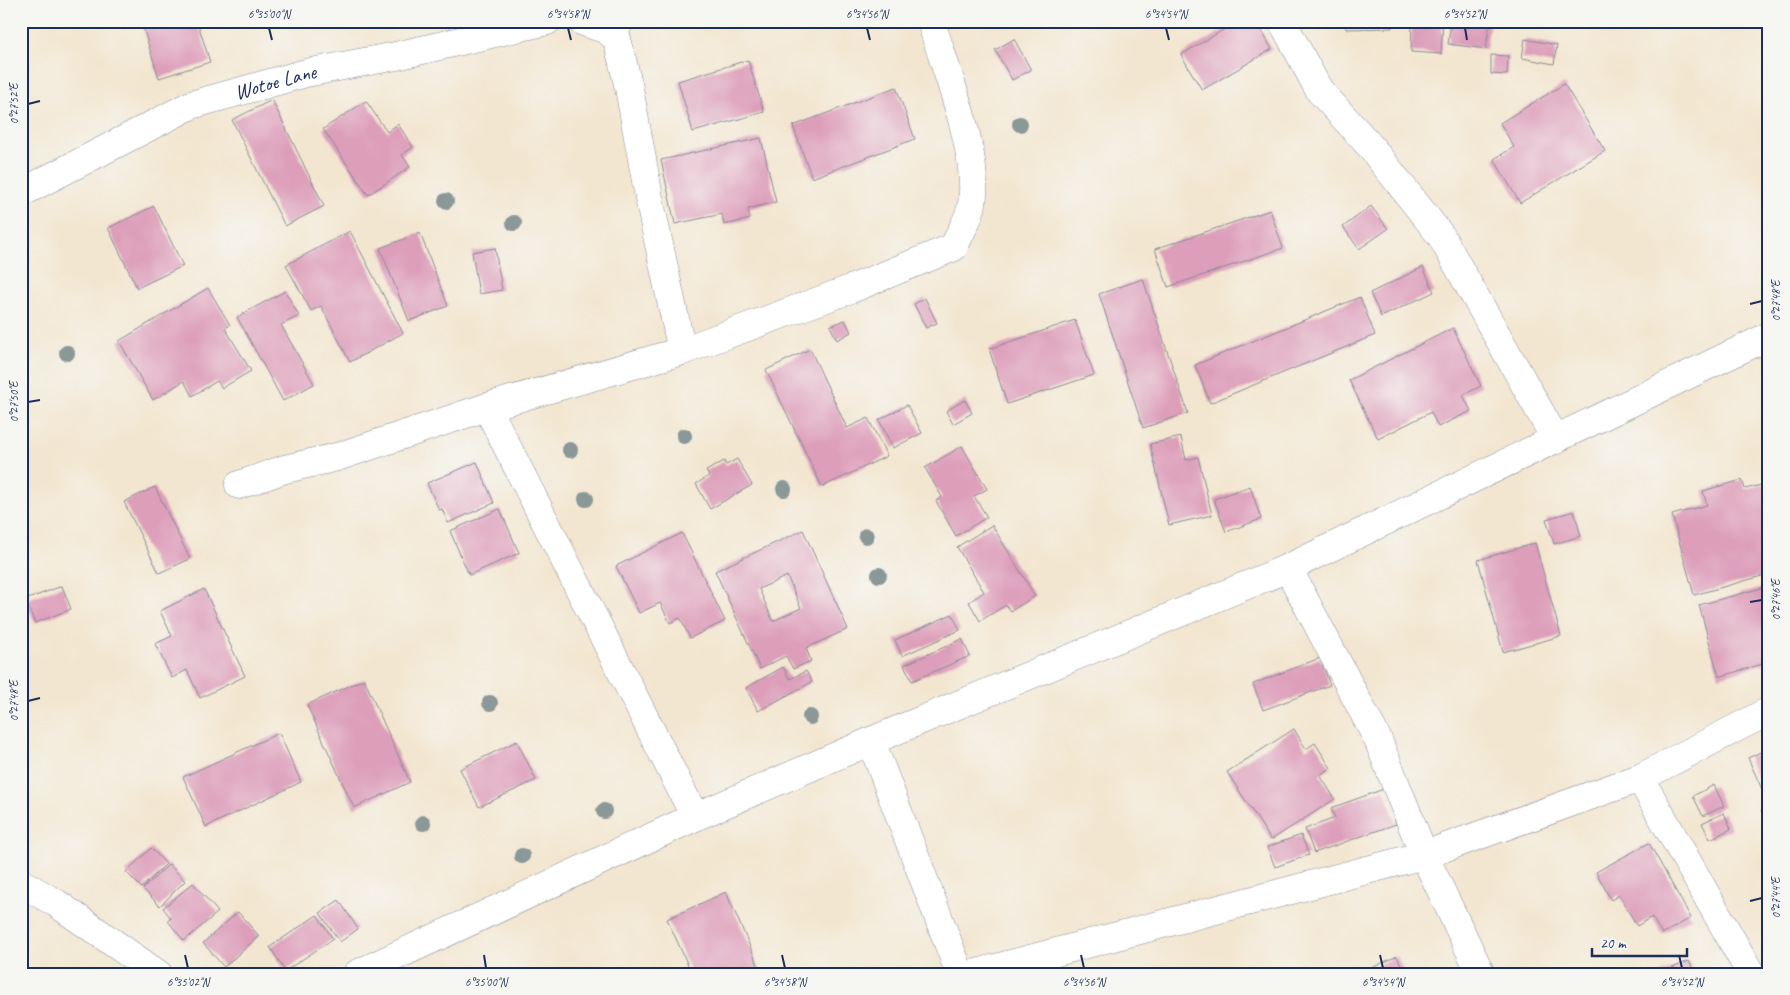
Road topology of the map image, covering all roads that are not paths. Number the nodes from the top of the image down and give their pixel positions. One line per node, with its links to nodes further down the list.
1 (546, 21): 6 (street, Wotoe Lane)
2 (581, 21): 5 (street)
3 (930, 21): 8 (street)
4 (1282, 21): 10 (street)
5 (614, 26): 8 (street)
6 (21, 193)
7 (1769, 336): 10 (street)
8 (682, 351): 9 (street)
9 (487, 407): 11 (street); 16 (street)
10 (1556, 440): 12 (street)
11 (239, 485)
12 (1288, 568): 14 (street); 17 (street)
13 (1769, 710): 15 (street)
14 (871, 741): 16 (street); 21 (street)
15 (1640, 778): 17 (street); 24 (street)
16 (695, 817): 20 (street)
17 (1424, 855): 22 (street); 23 (street)
18 (21, 883): 19 (street)
19 (158, 974)
20 (357, 974)
21 (960, 974)
22 (973, 974)
23 (1482, 974)
24 (1751, 974)

